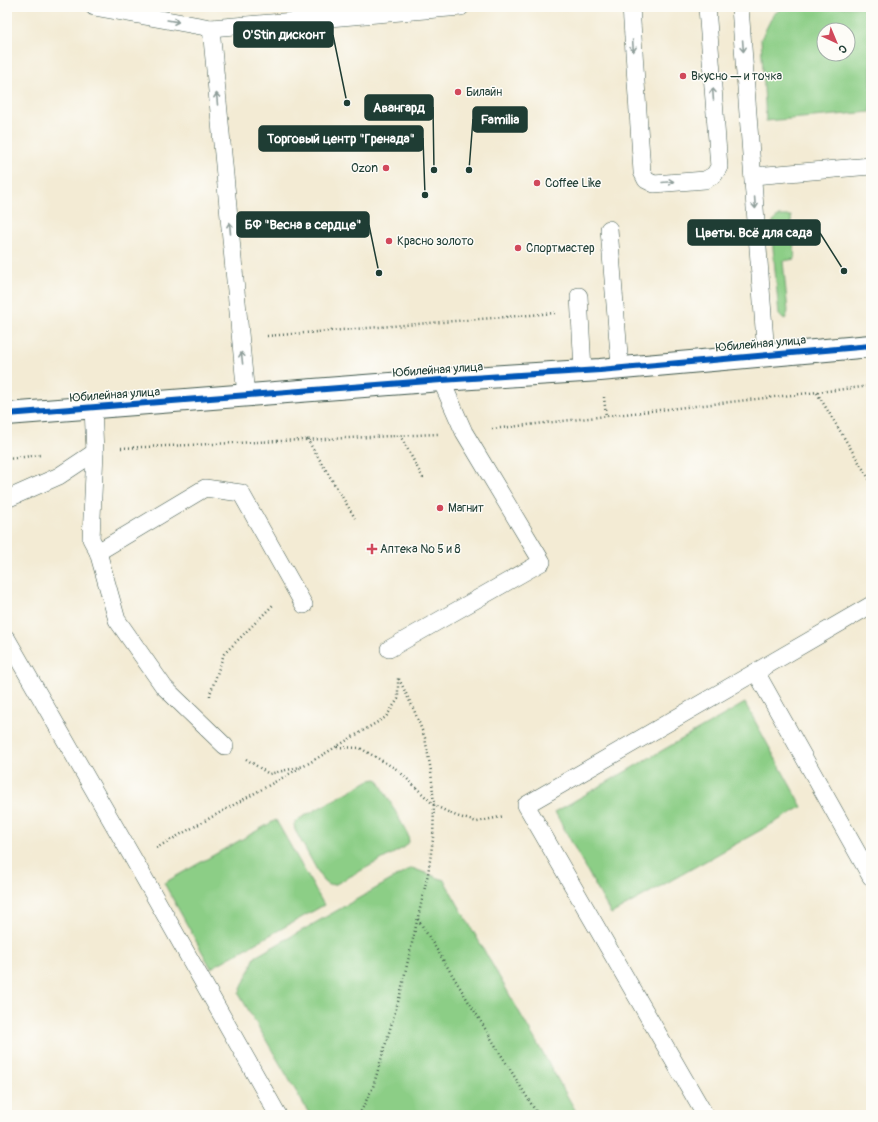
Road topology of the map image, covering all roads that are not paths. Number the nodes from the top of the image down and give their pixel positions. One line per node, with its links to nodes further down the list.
1 (94, 7): 6 (lane, one-way to 6)
2 (461, 7): 6 (lane)
3 (631, 7): 4 (lane, one-way to 4)
4 (707, 7)
5 (740, 7): 8 (lane, one-way to 8)
6 (211, 28): 16 (lane, one-way to 6)
7 (871, 166): 8 (lane)
8 (753, 176): 12 (lane, one-way to 12)
9 (609, 229): 13 (lane)
10 (579, 304): 14 (lane)
11 (871, 346): 12 (street, Юбилейная улица)
12 (766, 355): 13 (street, Юбилейная улица)
13 (620, 367): 14 (street, Юбилейная улица)
14 (583, 370): 15 (street, Юбилейная улица)
15 (441, 380): 16 (street, Юбилейная улица); 25 (lane)
16 (246, 396): 17 (street, Юбилейная улица)
17 (93, 408): 18 (street, Юбилейная улица); 19 (lane)
18 (7, 414)
19 (95, 452): 20 (lane); 21 (lane)
20 (7, 499)
21 (98, 552): 22 (lane); 27 (lane)
22 (304, 605)
23 (871, 606): 26 (lane)
24 (7, 639): 29 (lane)
25 (389, 650)
26 (756, 672): 28 (lane); 30 (lane)
27 (225, 746)
28 (871, 877)
29 (278, 1115)
30 (704, 1115)

